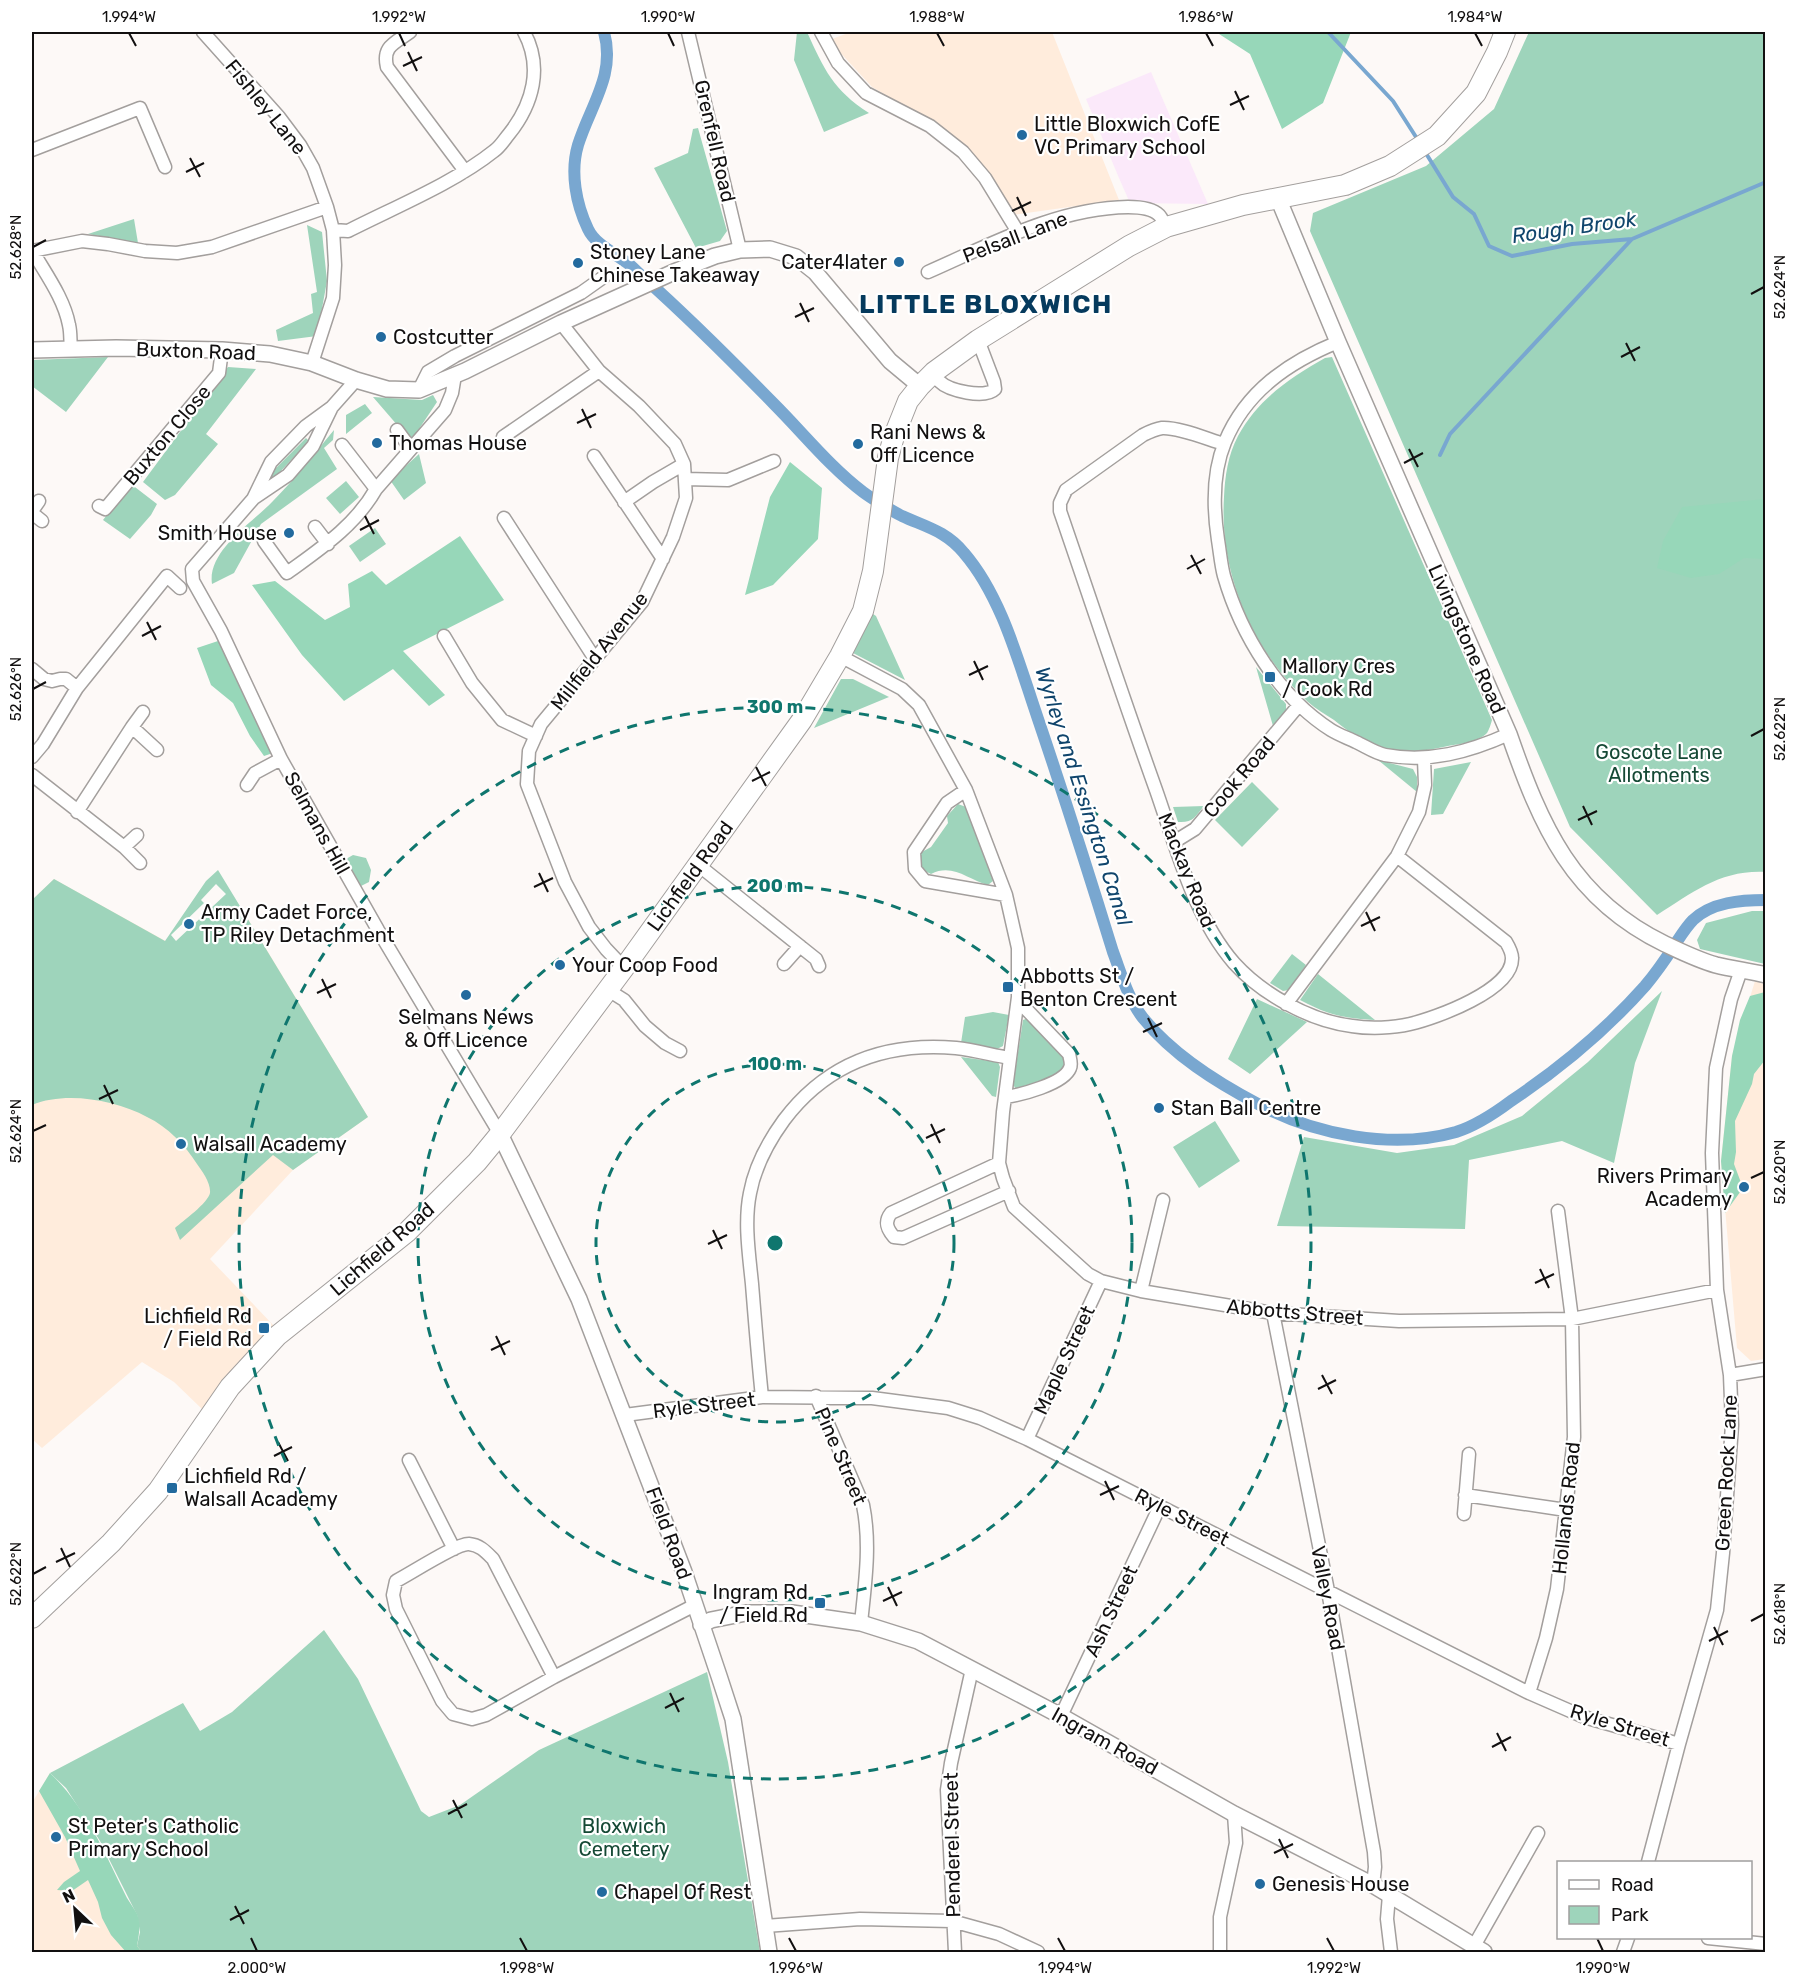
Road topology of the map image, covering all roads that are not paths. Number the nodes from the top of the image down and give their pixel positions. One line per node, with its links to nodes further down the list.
1 (203, 32): 11 (street, Fishley Lane)
2 (410, 32): 9 (street)
3 (524, 32): 9 (street)
4 (688, 32): 16 (street, Grenfell Road)
5 (821, 32): 14 (street)
6 (1505, 32): 10 (main road, Lichfield Road)
7 (32, 150): 8 (street)
8 (165, 167)
9 (465, 171): 13 (street)
10 (1278, 198): 12 (main road, Lichfield Road); 21 (street, Livingstone Road)
11 (327, 207): 13 (street, Fishley Lane); 15 (street)
12 (1166, 227): 14 (street, Pelsall Lane); 20 (main road, Lichfield Road)
13 (333, 230): 25 (street, Fishley Lane)
14 (1018, 232): 17 (street, Pelsall Lane)
15 (32, 250): 22 (street)
16 (740, 250): 19 (street); 28 (street)
17 (928, 272)
18 (605, 276): 30 (street)
19 (561, 323): 26 (street, Millfield Avenue); 27 (street)
20 (978, 340): 28 (main road, Lichfield Road); 28 (street)
21 (1338, 342): 34 (street); 59 (street, Livingstone Road)
22 (71, 349): 23 (street, Buxton Road); 24 (street, Buxton Road)
23 (32, 350)
24 (222, 350): 25 (street, Buxton Road); 44 (street, Buxton Close)
25 (312, 363): 29 (street, Buxton Road)
26 (599, 370): 33 (street); 39 (street, Millfield Avenue)
27 (455, 375): 30 (street); 36 (street)
28 (927, 379): 52 (main road, Lichfield Road)
29 (356, 380): 30 (street, Buxton Road); 31 (street)
30 (419, 390)
31 (332, 407): 42 (street); 42 (street)
32 (397, 430): 36 (street)
33 (503, 437)
34 (1224, 444): 56 (street); 70 (street, Mackay Road)
35 (342, 445): 41 (street)
36 (411, 449): 41 (street)
37 (594, 456): 43 (street)
38 (774, 461): 40 (street)
39 (684, 464): 40 (street, Millfield Avenue); 43 (street)
40 (685, 479): 49 (street, Millfield Avenue)
41 (376, 489): 48 (street)
42 (253, 499): 63 (street, Selmans Hill)
43 (624, 502): 49 (street)
44 (99, 506)
45 (504, 518): 53 (street)
46 (315, 527): 48 (street)
47 (264, 541): 48 (street)
48 (328, 544)
49 (663, 559): 53 (street, Millfield Avenue)
50 (180, 588): 55 (street)
51 (444, 636): 60 (street)
52 (840, 656): 67 (street, Abbotts Street); 74 (main road, Lichfield Road)
53 (595, 659): 60 (street, Millfield Avenue)
54 (32, 669): 55 (street)
55 (77, 688): 62 (street)
56 (1299, 705): 64 (street); 70 (street, Cook Road)
57 (143, 712): 58 (street)
58 (132, 727): 61 (street); 68 (street)
59 (1509, 734): 64 (street); 80 (street, Livingstone Road)
60 (536, 736): 79 (street, Millfield Avenue)
61 (157, 750)
62 (32, 757)
63 (281, 759): 66 (street, Selmans Hill); 88 (street, Selmans Hill)
64 (1424, 759): 72 (street)
65 (32, 775): 68 (street)
66 (247, 785)
67 (966, 790): 75 (street, Abbotts Street); 75 (street)
68 (77, 812): 71 (street)
69 (138, 835): 71 (street)
70 (1174, 842): 84 (street, Mackay Road)
71 (124, 847): 73 (street)
72 (1397, 856): 84 (street); 84 (street, Mackay Road)
73 (140, 863)
74 (697, 864): 76 (street); 79 (main road, Lichfield Road)
75 (1006, 895): 83 (street, Abbotts Street)
76 (800, 946): 77 (street); 78 (street)
77 (784, 964)
78 (819, 966)
79 (624, 968): 82 (main road, Lichfield Road)
80 (1741, 970): 81 (street, Livingstone Road); 94 (street, Green Rock Lane)
81 (1766, 975)
82 (608, 990): 85 (street); 88 (main road, Lichfield Road)
83 (1018, 997): 86 (street, Abbotts Street); 87 (street)
84 (1286, 1004)
85 (680, 1052)
86 (1010, 1058): 87 (street, Abbotts Street); 101 (street)
87 (1005, 1097): 89 (street, Abbotts Street)
88 (500, 1134): 102 (street, Field Road); 113 (main road, Lichfield Road)
89 (999, 1163): 90 (street, Abbotts Street); 90 (street)
90 (1009, 1191): 93 (street, Abbotts Street)
91 (1163, 1200): 95 (street)
92 (1558, 1211): 97 (street, Hollands Road)
93 (1101, 1281): 95 (street, Abbotts Street); 103 (street, Maple Street)
94 (1717, 1290): 97 (street, Abbotts Street); 99 (street, Green Rock Lane)
95 (1141, 1291): 96 (street, Abbotts Street)
96 (1273, 1313): 97 (street, Abbotts Street); 111 (street, Valley Road)
97 (1572, 1319): 108 (street, Hollands Road)
98 (1766, 1370): 99 (street)
99 (1730, 1375): 120 (street, Green Rock Lane)
100 (816, 1396): 101 (street, Ryle Street); 103 (street, Ryle Street); 114 (street, Pine Street)
101 (762, 1397): 102 (street, Ryle Street)
102 (625, 1415): 112 (street, Field Road)
103 (1027, 1439): 107 (street, Ryle Street)
104 (1470, 1454): 106 (street)
105 (409, 1460): 110 (street)
106 (1465, 1495): 108 (street); 109 (street)
107 (1161, 1506): 111 (street, Ryle Street); 119 (street, Ash Street)
108 (1566, 1510): 118 (street, Hollands Road)
109 (1464, 1514)
110 (454, 1549): 117 (street); 117 (street)
111 (1328, 1591): 118 (street, Ryle Street); 124 (street, Valley Road)
112 (695, 1605): 115 (street, Field Road); 117 (street)
113 (32, 1618)
114 (861, 1623): 115 (street, Ingram Road); 116 (street, Ingram Road)
115 (701, 1625): 127 (street, Field Road)
116 (972, 1668): 119 (street, Ingram Road); 126 (street, Penderel Street)
117 (555, 1677)
118 (1529, 1693): 120 (street, Ryle Street)
119 (1061, 1716): 121 (street, Ingram Road)
120 (1679, 1744): 123 (street, Green Rock Lane)
121 (1234, 1814): 124 (street, Ingram Road); 134 (street)
122 (1538, 1833): 130 (street)
123 (1649, 1861)
124 (1373, 1885): 125 (street, Ingram Road)
125 (1389, 1895): 130 (street, Ingram Road); 135 (street)
126 (952, 1921): 127 (street); 132 (street, Penderel Street); 133 (street)
127 (765, 1926): 131 (street, Field Road)
128 (1718, 1939): 129 (street)
129 (1766, 1944)
130 (1479, 1950)
131 (769, 1953)
132 (955, 1953)
133 (1038, 1953)
134 (1220, 1953)
135 (1391, 1953)

